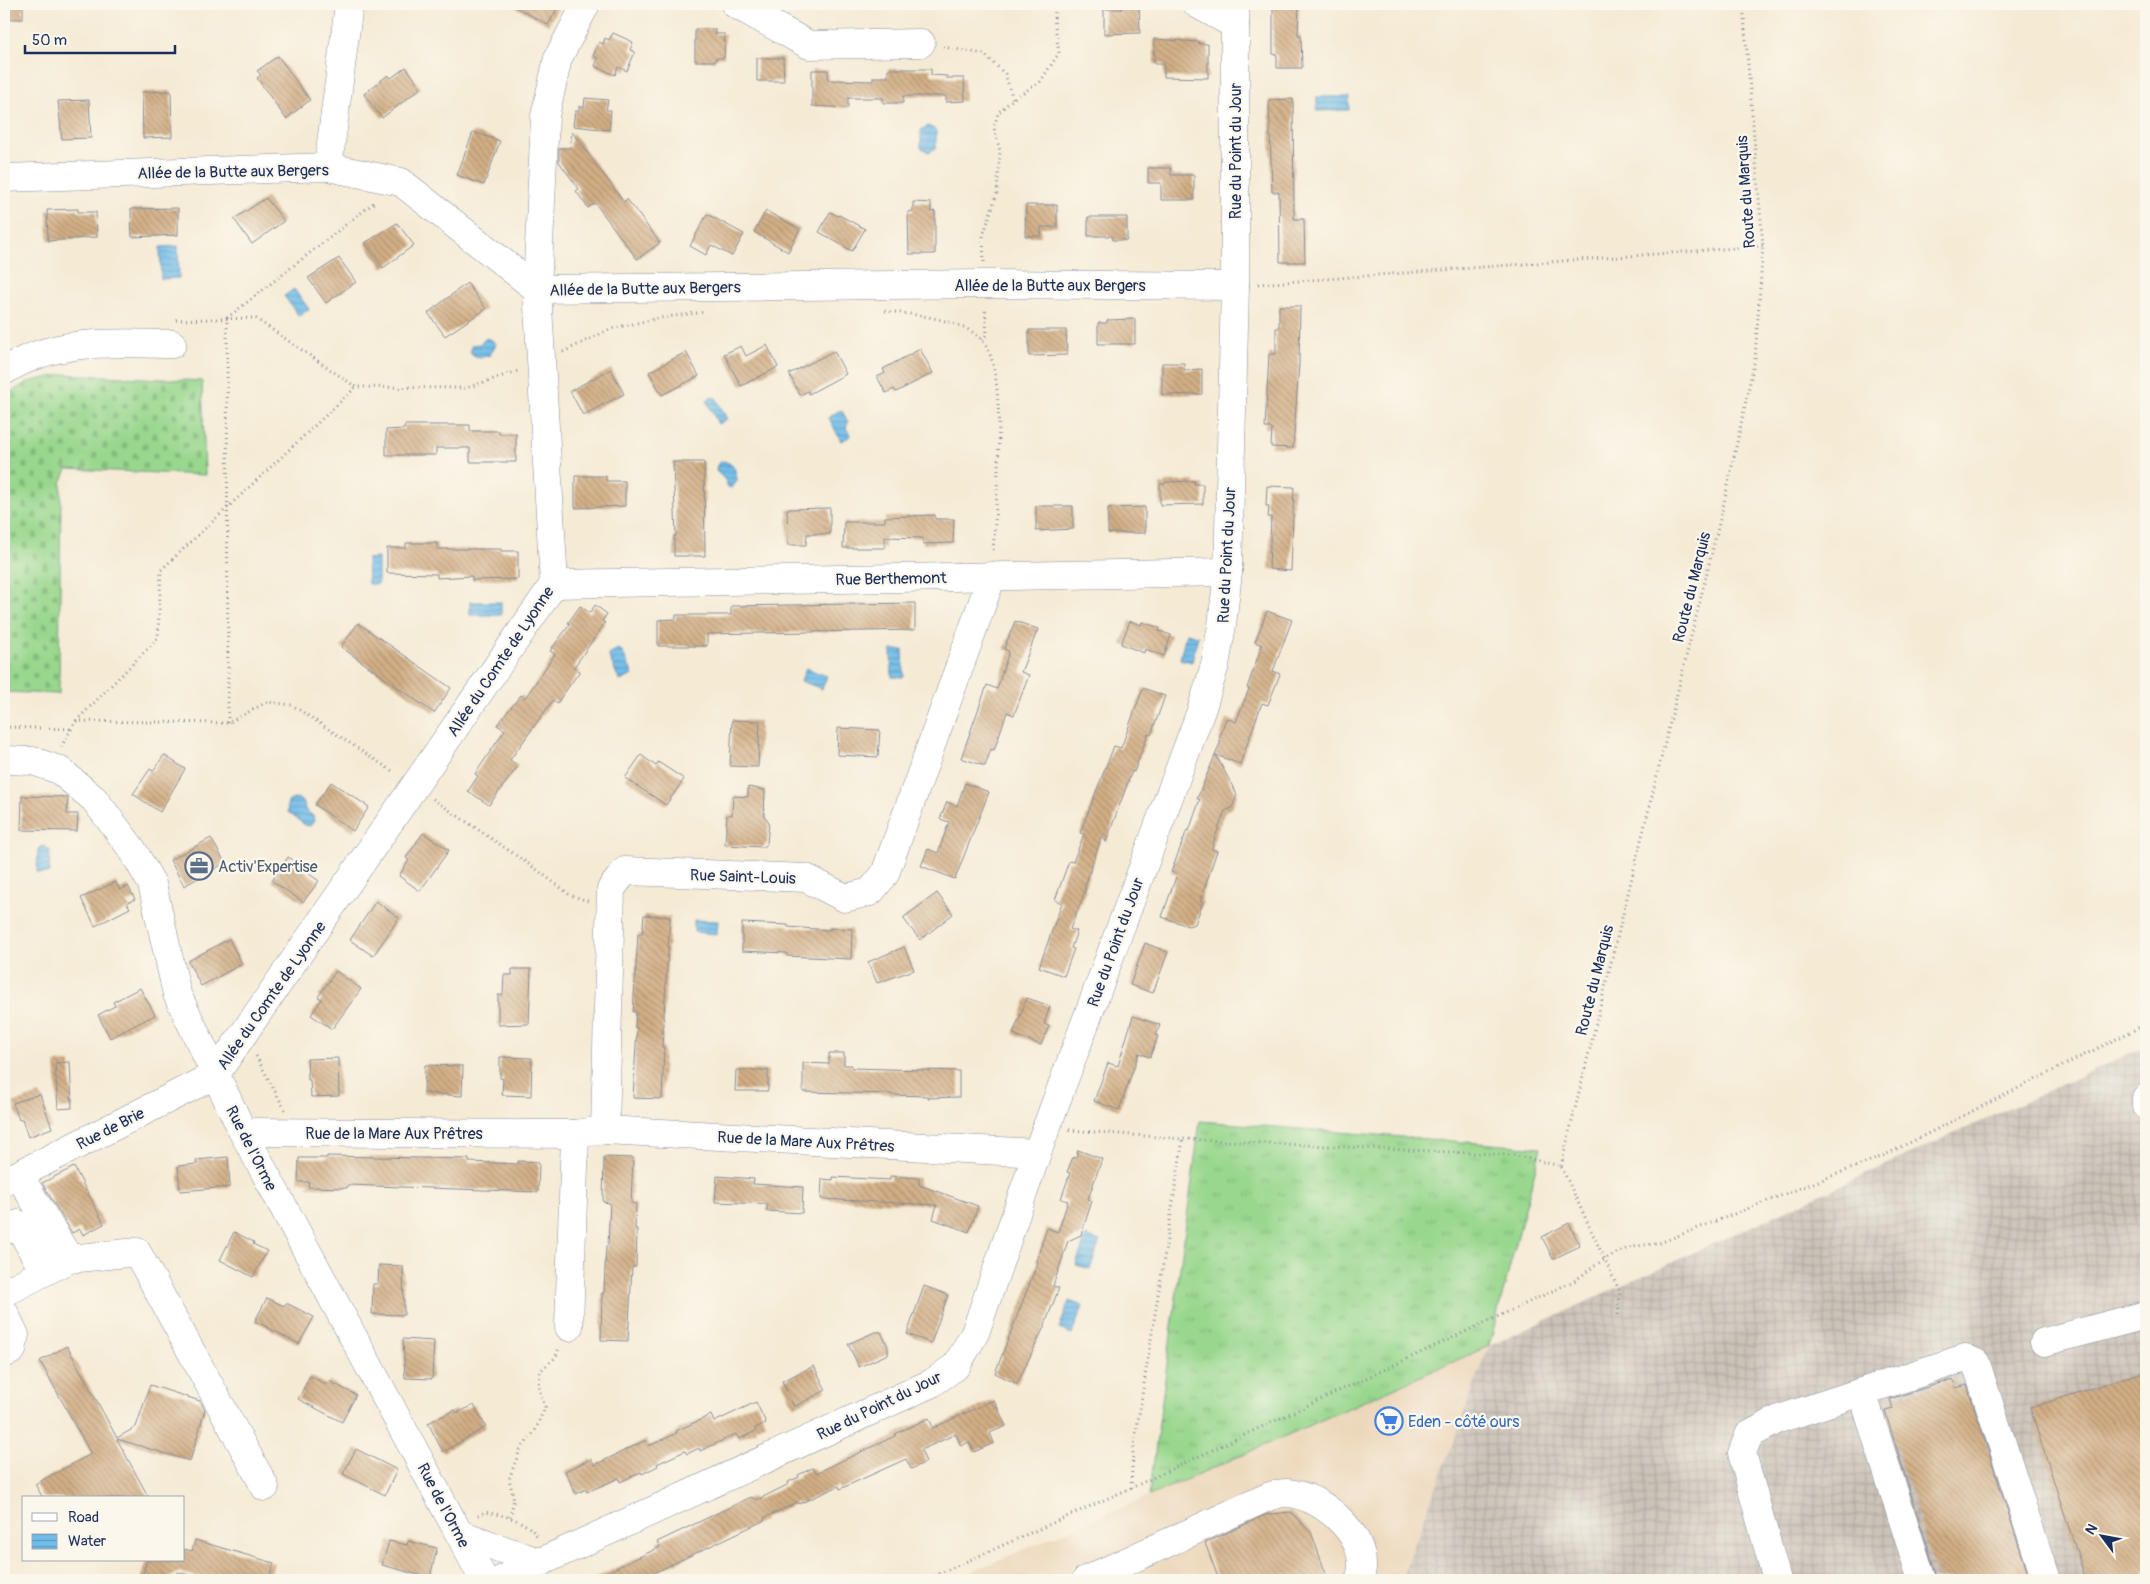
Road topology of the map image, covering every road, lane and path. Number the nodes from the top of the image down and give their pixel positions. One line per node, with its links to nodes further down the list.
1 (348, 4): 10 (street)
2 (586, 4): 16 (street, Allée du Comte de Lyonne)
3 (736, 4): 8 (street)
4 (1056, 4): 9 (path)
5 (1197, 4): 7 (street)
6 (1743, 4): 13 (path, Route du Marquis)
7 (1235, 14): 15 (street, Rue du Point du Jour)
8 (921, 43): 9 (path)
9 (1013, 100): 14 (path)
10 (328, 167): 11 (street, Allée de la Butte aux Bergers); 12 (street, Allée de la Butte aux Bergers)
11 (4, 178)
12 (401, 182): 16 (street, Allée de la Butte aux Bergers); 24 (path)
13 (1764, 246): 15 (path); 47 (path, Route du Marquis)
14 (984, 265)
15 (1235, 286): 16 (street, Allée de la Butte aux Bergers); 25 (street, Rue du Point du Jour)
16 (537, 289): 22 (street, Allée du Comte de Lyonne)
17 (985, 301): 20 (path)
18 (884, 310): 20 (path)
19 (709, 312): 22 (path)
20 (982, 340): 26 (path)
21 (172, 344): 23 (street)
22 (540, 363): 24 (path); 27 (street, Allée du Comte de Lyonne)
23 (4, 371)
24 (229, 504): 28 (path); 29 (path)
25 (1228, 572): 26 (street, Rue Berthemont); 46 (street, Rue du Point du Jour)
26 (992, 576): 27 (street, Rue Berthemont); 35 (street, Rue Saint-Louis)
27 (554, 584): 34 (street, Allée du Comte de Lyonne)
28 (76, 720): 29 (path); 31 (path)
29 (228, 723): 34 (path)
30 (4, 727): 31 (path)
31 (71, 729): 33 (path)
32 (4, 760): 33 (street, Rue de l'Orme)
33 (50, 766): 38 (street, Rue de l'Orme)
34 (414, 786): 35 (path); 37 (street, Allée du Comte de Lyonne)
35 (610, 908): 41 (street, Rue Saint-Louis)
36 (2146, 1024): 50 (path)
37 (244, 1034): 38 (street, Allée du Comte de Lyonne); 43 (path)
38 (216, 1075): 42 (street, Rue de l'Orme); 48 (street, Rue de Brie)
39 (2146, 1098): 40 (street)
40 (2146, 1105)
41 (605, 1130): 44 (street, Rue de la Mare Aux Prêtres); 46 (street, Rue de la Mare Aux Prêtres)
42 (242, 1132): 43 (street, Rue de la Mare Aux Prêtres); 64 (street, Rue de l'Orme)
43 (297, 1132): 44 (street, Rue de la Mare Aux Prêtres)
44 (576, 1134): 57 (street)
45 (1183, 1139): 46 (path); 47 (path); 62 (path)
46 (1041, 1141): 65 (street, Rue du Point du Jour)
47 (1561, 1166): 50 (path)
48 (11, 1178): 51 (street)
49 (4, 1231): 52 (street)
50 (1605, 1257): 56 (path); 62 (path)
51 (69, 1259): 52 (street); 61 (street)
52 (44, 1272): 53 (street)
53 (4, 1294)
54 (4, 1312): 59 (street)
55 (2146, 1315): 58 (street)
56 (1618, 1316)
57 (569, 1326): 63 (path)
58 (2044, 1342)
59 (4, 1354)
60 (1862, 1392): 71 (street); 72 (street); 73 (street)
61 (265, 1487)
62 (1131, 1488): 68 (path)
63 (510, 1517)
64 (460, 1534): 65 (street); 66 (street, Rue de l'Orme)
65 (541, 1563): 67 (street, Rue du Point du Jour)
66 (484, 1580)
67 (501, 1580)
68 (925, 1580)
69 (1086, 1580): 70 (street)
70 (1359, 1580)
71 (1777, 1580)
72 (1922, 1580)
73 (2046, 1580)

